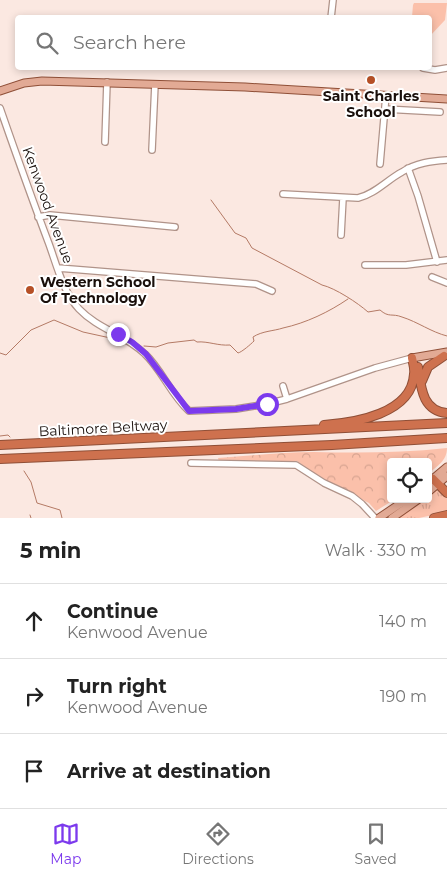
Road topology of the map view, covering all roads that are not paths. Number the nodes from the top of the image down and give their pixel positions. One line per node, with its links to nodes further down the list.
1 (333, 0): 2 (street)
2 (331, 15)
3 (447, 68): 4 (street)
4 (432, 70)
5 (107, 82): 6 (main road); 7 (main road); 13 (street)
6 (155, 84): 8 (main road); 14 (street)
7 (0, 91)
8 (386, 95): 9 (main road); 11 (street)
9 (447, 99)
10 (0, 108): 20 (street, Kenwood Avenue)
11 (385, 109): 12 (street); 16 (street)
12 (440, 112)
13 (105, 142)
14 (152, 150)
15 (447, 160): 17 (street)
16 (380, 164)
17 (408, 168): 19 (street); 24 (street)
18 (282, 194): 19 (street)
19 (344, 198): 22 (street)
20 (38, 217): 21 (street); 26 (street, Kenwood Avenue)
21 (174, 227)
22 (341, 235)
23 (447, 260): 24 (street)
24 (437, 262): 25 (street)
25 (365, 265)
26 (58, 268): 29 (street); 34 (street, Kenwood Avenue)
27 (432, 276): 28 (street)
28 (447, 283)
29 (272, 291)
30 (446, 355): 31 (main road, Kenwood Avenue); 33 (highway)
31 (415, 358): 33 (highway); 34 (street, Kenwood Avenue); 37 (highway)
32 (283, 386): 34 (street)
33 (421, 388): 35 (highway)
34 (287, 399)
35 (447, 413)
36 (447, 423): 37 (highway, Baltimore Beltway)
37 (239, 434): 39 (highway, Baltimore Beltway)
38 (447, 438): 40 (highway, Baltimore Beltway)
39 (0, 445)
40 (0, 459)
41 (191, 463): 48 (street)
42 (447, 467): 43 (main road)
43 (439, 480): 44 (highway)
44 (447, 493)
45 (401, 503): 49 (main road)
46 (413, 503): 50 (main road)
47 (447, 515): 51 (highway)
48 (375, 518)
49 (379, 518)
50 (392, 518)
51 (434, 518)

